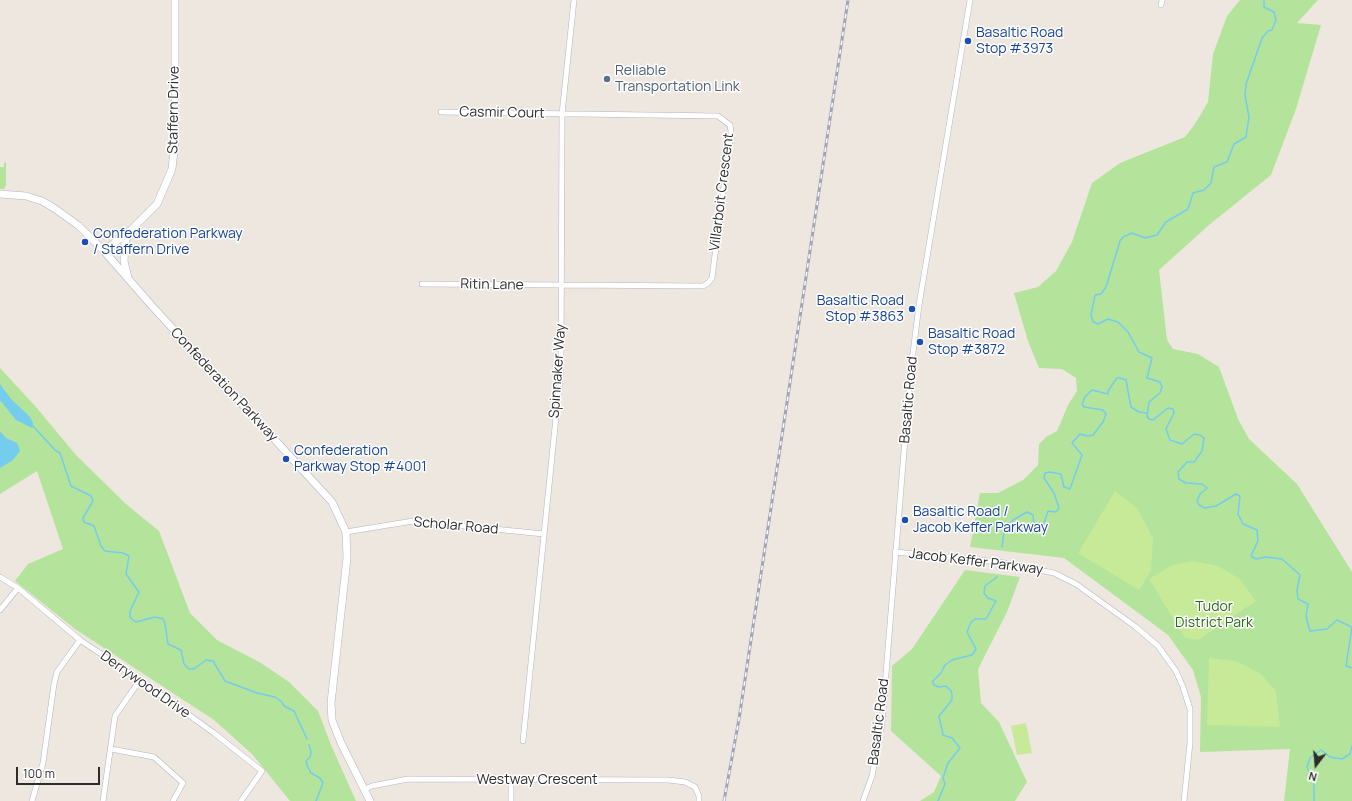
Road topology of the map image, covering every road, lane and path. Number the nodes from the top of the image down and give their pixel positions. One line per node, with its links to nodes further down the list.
1 (175, 0): 7 (street, Staffern Drive)
2 (574, 0): 5 (street, Spinnaker Way)
3 (970, 0): 14 (street, Basaltic Road)
4 (441, 112): 5 (street, Casmir Court)
5 (562, 114): 11 (street, Spinnaker Way); 11 (street, Villarboit Crescent)
6 (0, 194): 8 (street, Confederation Parkway)
7 (131, 230): 8 (street, Staffern Drive); 9 (street, Staffern Drive)
8 (104, 251): 9 (street, Confederation Parkway)
9 (128, 278): 12 (street, Confederation Parkway)
10 (422, 284): 11 (street, Ritin Lane)
11 (562, 286): 13 (street, Spinnaker Way)
12 (346, 532): 13 (street, Scholar Road); 23 (street, Confederation Parkway)
13 (544, 534): 20 (street, Spinnaker Way)
14 (895, 552): 31 (street, Basaltic Road); 32 (street, Jacob Keffer Parkway)
15 (0, 577): 16 (street, Derrywood Drive)
16 (18, 588): 17 (street); 18 (street, Derrywood Drive)
17 (0, 610)
18 (80, 640): 19 (street, Derrywood Drive); 25 (street)
19 (140, 680): 21 (street); 24 (street, Derrywood Drive)
20 (523, 741)
21 (111, 749): 26 (street); 27 (street)
22 (511, 781): 23 (street, Westway Crescent); 29 (street); 30 (street, Westway Crescent)
23 (365, 789): 28 (street, Confederation Parkway)
24 (243, 800)
25 (32, 801)
26 (103, 801)
27 (173, 801)
28 (370, 801)
29 (511, 801)
30 (699, 801)
31 (863, 801)
32 (1184, 801)

